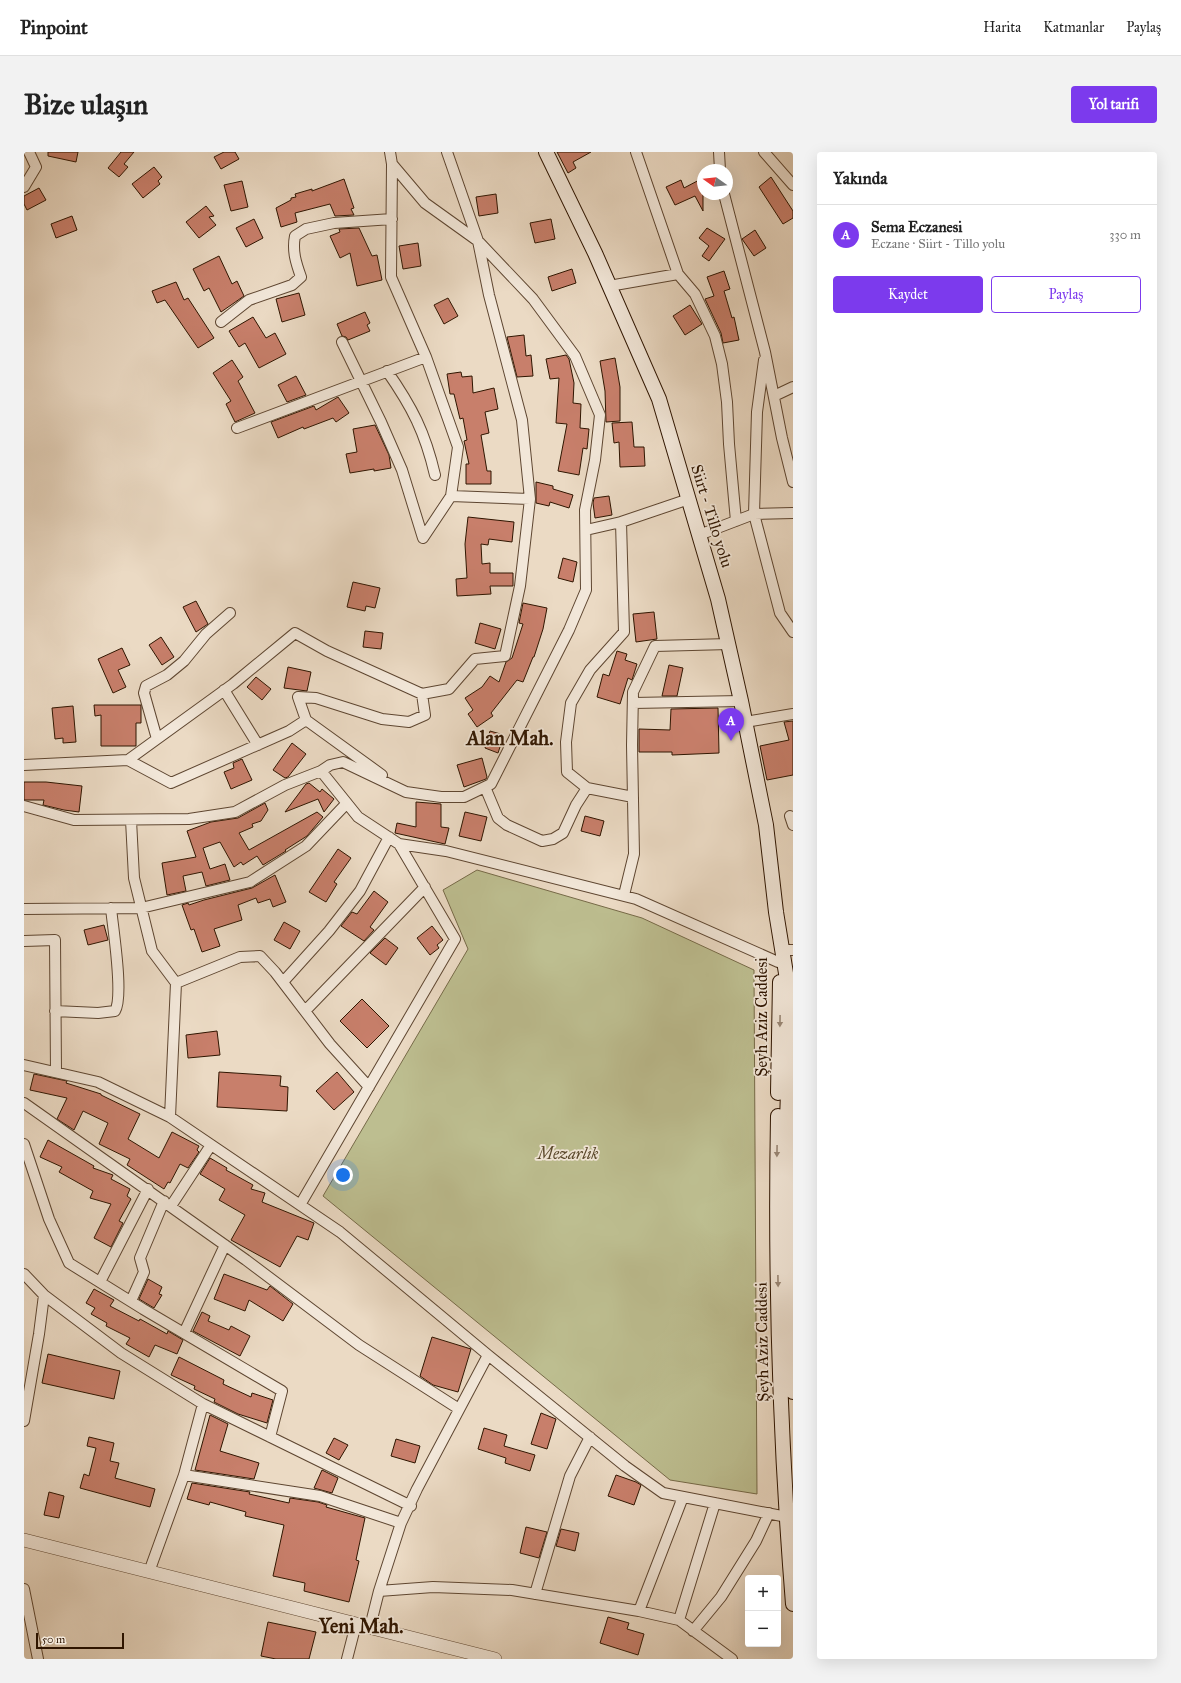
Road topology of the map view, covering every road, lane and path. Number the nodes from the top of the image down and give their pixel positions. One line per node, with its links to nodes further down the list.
1 (390, 152): 8 (street)
2 (447, 152): 14 (street)
3 (546, 152): 16 (main road, Siirt - Tillo yolu)
4 (636, 152): 15 (street)
5 (718, 152): 9 (street)
6 (764, 152): 10 (street)
7 (33, 154): 11 (street)
8 (392, 164): 13 (street); 14 (street)
9 (719, 164)
10 (793, 184)
11 (24, 187)
12 (726, 200): 19 (street)
13 (392, 219): 17 (street); 20 (street)
14 (478, 241): 29 (street); 35 (street)
15 (678, 274): 16 (street); 33 (street)
16 (609, 286): 30 (main road, Siirt - Tillo yolu)
17 (220, 322)
18 (342, 342): 22 (street)
19 (765, 352): 24 (street); 32 (street)
20 (426, 357): 21 (street); 28 (street)
21 (387, 371): 22 (street); 26 (street)
22 (361, 381): 25 (street); 28 (street)
23 (793, 387): 24 (street)
24 (774, 396): 27 (street)
25 (237, 428)
26 (435, 474)
27 (792, 478)
28 (451, 496): 29 (street)
29 (530, 499): 41 (street)
30 (689, 499): 34 (street); 36 (main road, Siirt - Tillo yolu)
31 (793, 513): 32 (street)
32 (754, 514): 33 (street); 38 (street)
33 (736, 521): 36 (street)
34 (622, 522): 35 (street); 53 (street)
35 (586, 530): 52 (street)
36 (700, 535): 39 (main road, Siirt - Tillo yolu)
37 (230, 613): 47 (street)
38 (793, 632)
39 (729, 644): 42 (main road, Siirt - Tillo yolu); 43 (street)
40 (224, 690): 41 (street); 47 (street); 48 (street)
41 (422, 694): 45 (street)
42 (741, 701): 43 (street); 46 (main road, Siirt - Tillo yolu)
43 (633, 703): 55 (street)
44 (793, 714): 46 (street)
45 (306, 720): 48 (street); 54 (street)
46 (746, 722): 66 (main road, Siirt - Tillo yolu)
47 (157, 738): 49 (street)
48 (258, 745): 49 (street)
49 (128, 760): 50 (street)
50 (24, 765)
51 (321, 771): 54 (street); 56 (street); 58 (street)
52 (485, 787): 53 (street); 54 (street)
53 (586, 788): 55 (street)
54 (406, 792)
55 (633, 797): 62 (street)
56 (347, 803): 59 (street); 64 (street)
57 (24, 806): 58 (street)
58 (131, 820): 64 (street)
59 (389, 837): 60 (street); 69 (street)
60 (399, 844): 61 (street); 62 (street)
61 (425, 887): 72 (street); 75 (street)
62 (624, 895): 68 (street)
63 (111, 908): 64 (street); 65 (street); 71 (street)
64 (141, 908): 70 (street)
65 (24, 909)
66 (776, 912): 68 (main road, Şeyh Aziz Caddesi)
67 (24, 941): 71 (street)
68 (784, 954): 78 (main road, Şeyh Aziz Caddesi)
69 (283, 982): 70 (street); 72 (street)
70 (176, 983): 77 (street)
71 (55, 1011): 74 (street)
72 (305, 1012): 75 (street)
73 (24, 1065): 74 (street)
74 (56, 1072): 77 (street)
75 (369, 1087): 83 (street)
76 (24, 1103): 81 (street)
77 (170, 1117): 80 (street)
78 (786, 1122): 88 (main road, Şeyh Aziz Caddesi); 104 (main road, Şeyh Aziz Caddesi, one-way to 104)
79 (24, 1144): 86 (street)
80 (212, 1145): 82 (street); 83 (street)
81 (148, 1189): 82 (street); 86 (street)
82 (168, 1204): 84 (street); 89 (street)
83 (300, 1205): 92 (street)
84 (225, 1245): 90 (street); 95 (street)
85 (24, 1274): 87 (street)
86 (100, 1282): 89 (street)
87 (44, 1294): 94 (street); 96 (street)
88 (792, 1297): 91 (main road, Şeyh Aziz Caddesi)
89 (131, 1302): 90 (street)
90 (184, 1333): 97 (street)
91 (792, 1352): 93 (main road, Şeyh Aziz Caddesi)
92 (488, 1355): 95 (street); 98 (street)
93 (793, 1392)
94 (203, 1404): 97 (street); 99 (street)
95 (459, 1409): 102 (street)
96 (24, 1421)
97 (270, 1437): 102 (street)
98 (590, 1437): 100 (street); 110 (street)
99 (184, 1475): 105 (street); 107 (street)
100 (683, 1497): 101 (street); 112 (street)
101 (715, 1503): 103 (street); 113 (street)
102 (411, 1506): 105 (street)
103 (769, 1513): 104 (street); 116 (street)
104 (787, 1517): 111 (main road, Şeyh Aziz Caddesi)
105 (402, 1523): 109 (street)
106 (24, 1540): 107 (street)
107 (149, 1572): 114 (street)
108 (24, 1589): 117 (street)
109 (379, 1591): 110 (street); 115 (street)
110 (535, 1594): 112 (street)
111 (793, 1604)
112 (639, 1611): 113 (street)
113 (679, 1620): 116 (street)
114 (356, 1624): 115 (street); 118 (street)
115 (370, 1627): 119 (street)
116 (693, 1631): 120 (street)
117 (38, 1659)
118 (347, 1659)
119 (495, 1659)
120 (732, 1659)

